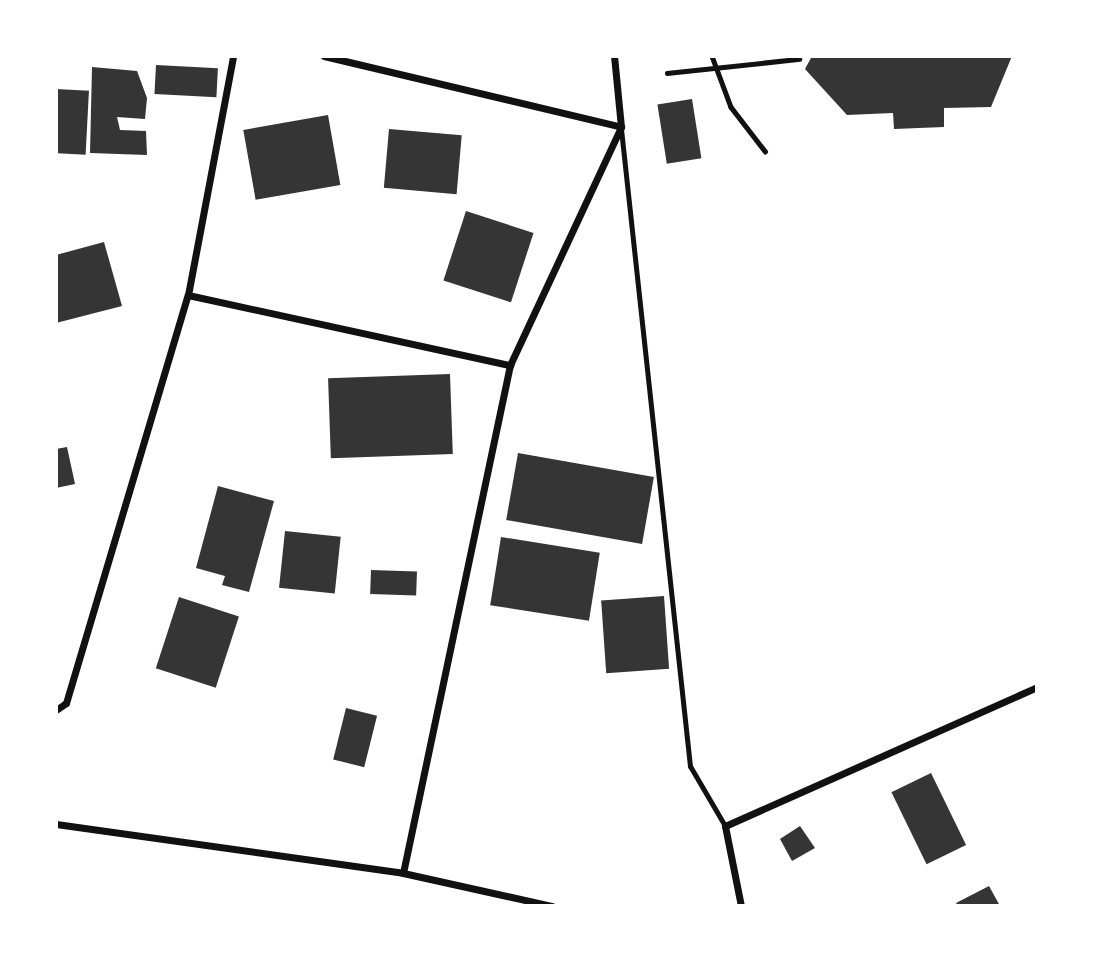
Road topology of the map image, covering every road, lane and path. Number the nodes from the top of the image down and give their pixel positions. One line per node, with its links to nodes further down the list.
1 (233, 56): 10 (street)
2 (324, 56): 8 (street)
3 (614, 56): 8 (street)
4 (712, 56): 6 (path)
5 (799, 59): 6 (path)
6 (715, 66): 7 (path); 9 (path)
7 (667, 72)
8 (621, 127): 11 (street); 15 (lane)
9 (765, 151)
10 (188, 295): 11 (street); 13 (street)
11 (510, 365): 16 (street)
12 (1037, 687): 15 (street)
13 (56, 710)
14 (56, 824): 16 (street)
15 (725, 826): 18 (street)
16 (403, 873): 17 (street)
17 (552, 906)
18 (741, 906)

